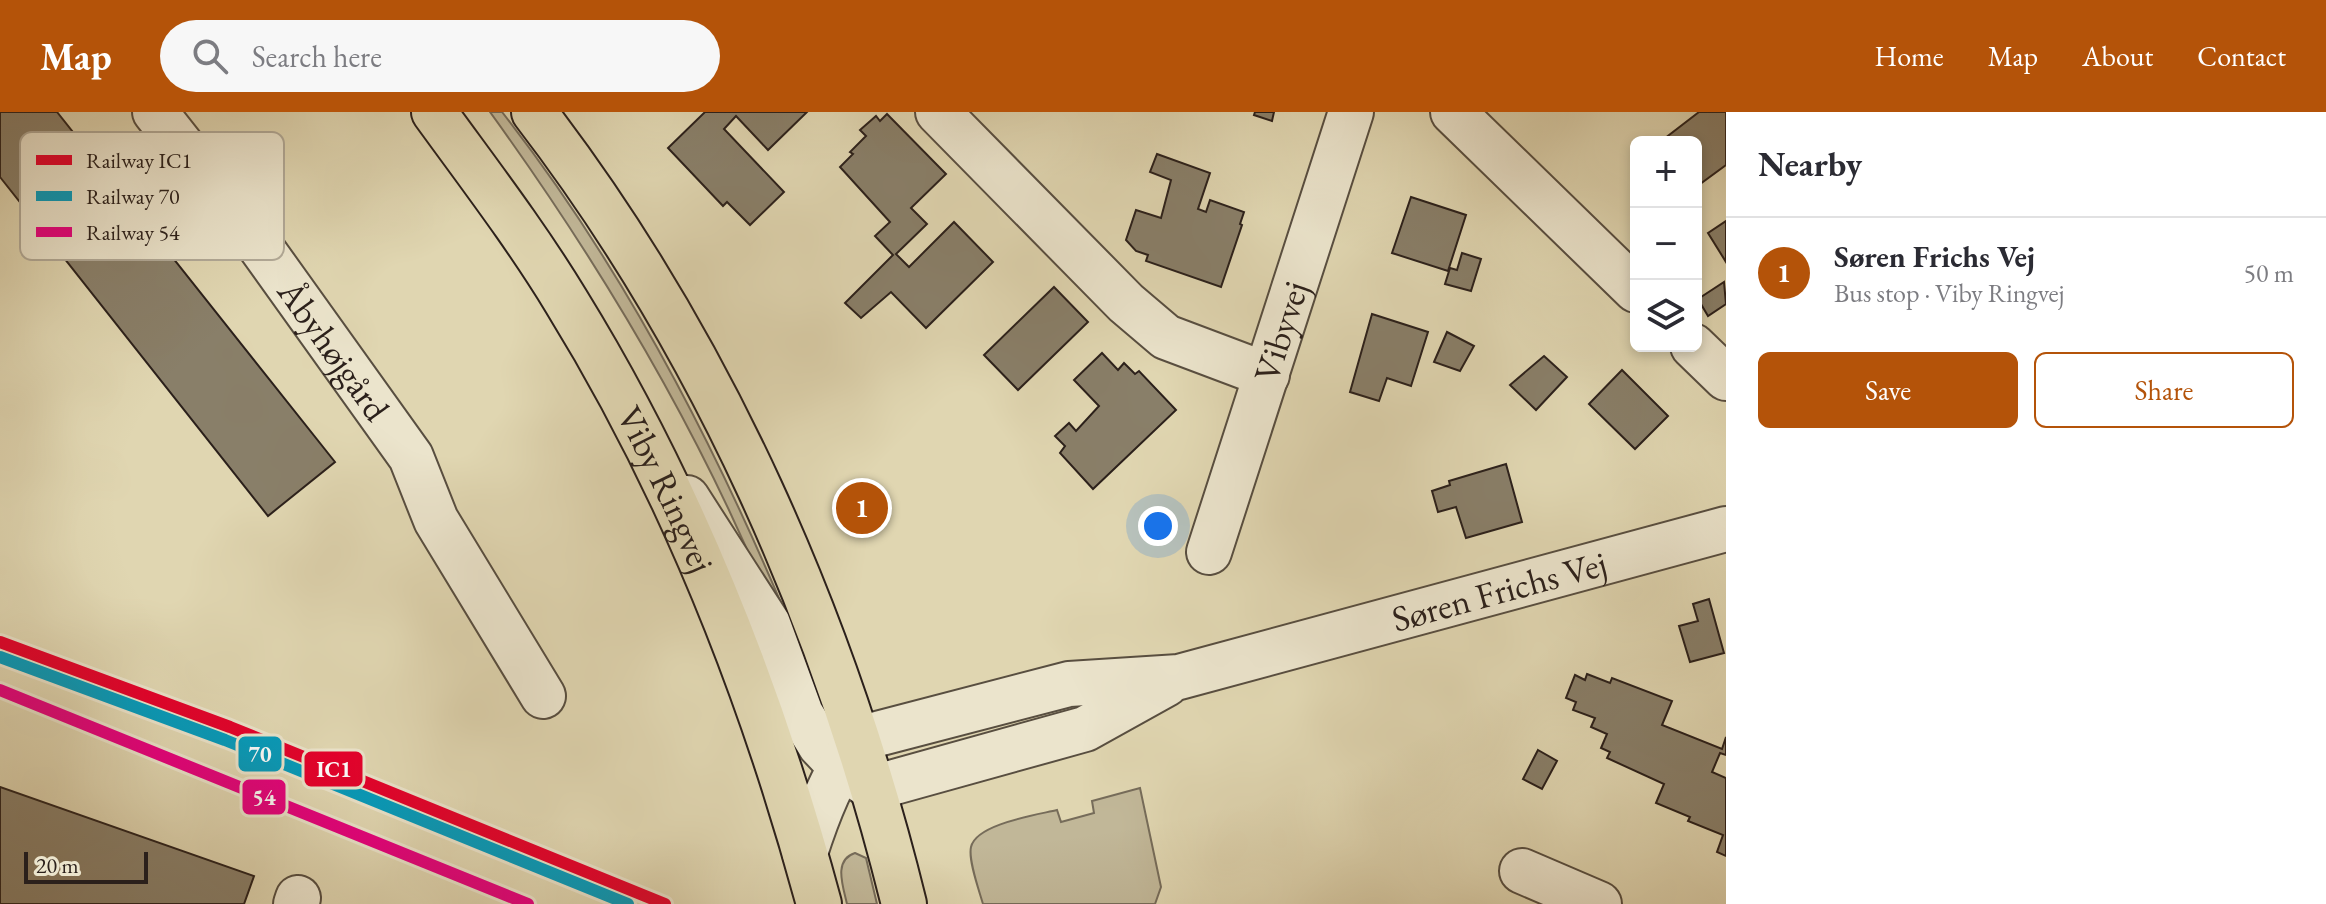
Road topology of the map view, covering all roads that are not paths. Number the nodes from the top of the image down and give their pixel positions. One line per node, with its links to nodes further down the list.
1 (155, 112): 7 (street, Åbyhøjgård)
2 (434, 112): 13 (main road, Viby Ringvej)
3 (534, 112): 17 (main road)
4 (938, 112): 11 (street)
5 (1351, 112): 11 (street, Vibyvej)
6 (1453, 112): 9 (street)
7 (171, 132)
8 (270, 260): 16 (street, Åbyhøjgård)
9 (1630, 284)
10 (1699, 352): 12 (street)
11 (1267, 375): 15 (street, Vibyvej)
12 (1726, 378)
13 (626, 405): 17 (street); 18 (main road, Viby Ringvej)
14 (1726, 529): 17 (street, Søren Frichs Vej)
15 (1209, 552)
16 (543, 696)
17 (857, 764): 18 (street); 21 (main road)
18 (805, 853): 20 (main road, Viby Ringvej)
19 (1522, 871): 22 (street)
20 (819, 904)
21 (904, 904)
22 (1599, 904)

